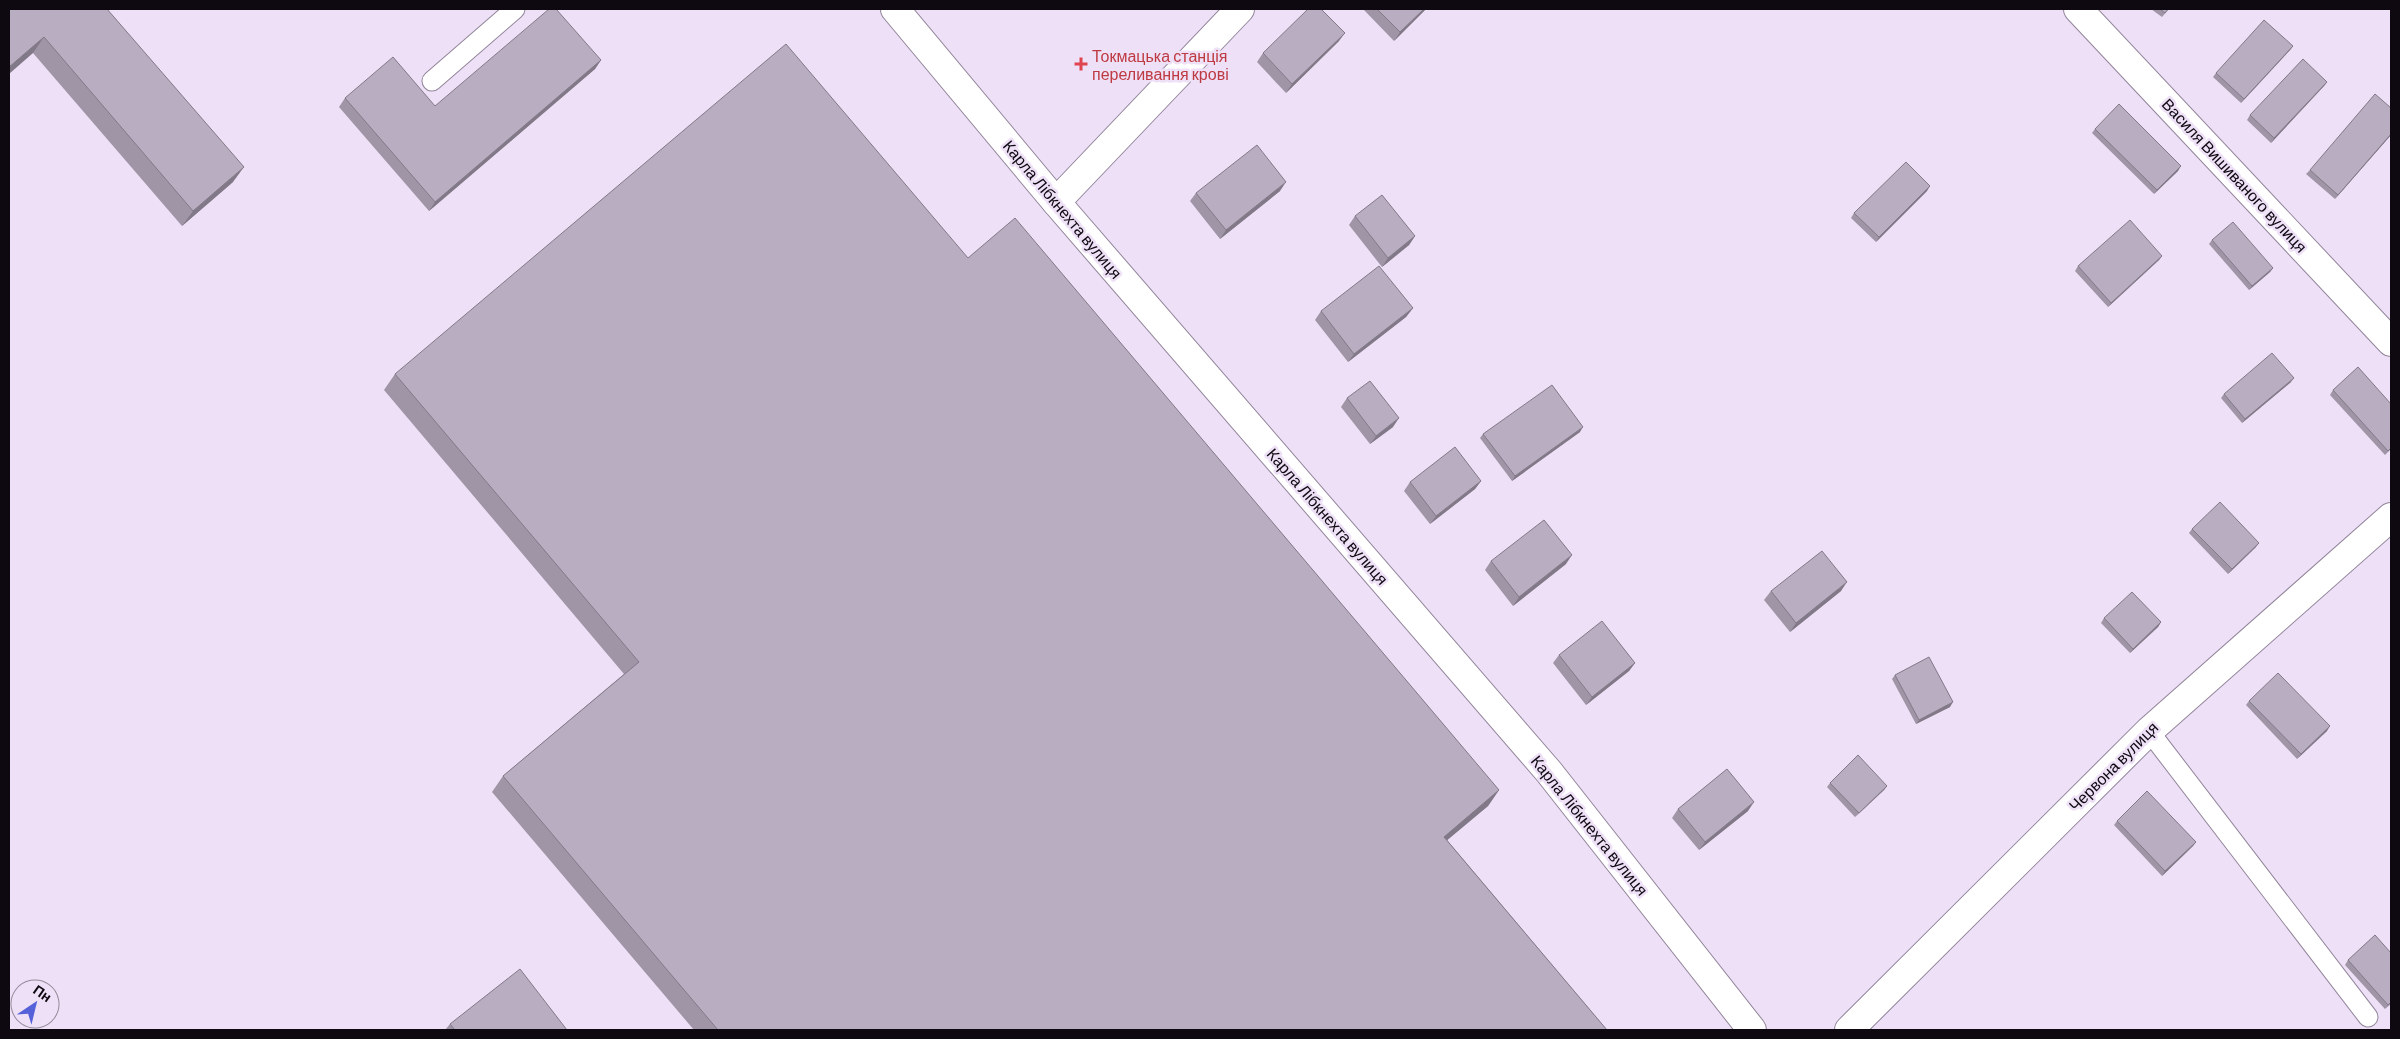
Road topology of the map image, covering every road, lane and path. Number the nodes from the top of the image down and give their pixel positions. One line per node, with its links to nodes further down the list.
1 (515, 9): 5 (lane)
2 (895, 9): 6 (street, Карла Лібкнехта вулиця)
3 (1240, 9): 6 (street)
4 (2078, 9): 7 (street, Василя Вишиваного вулиця)
5 (432, 81)
6 (1056, 202): 11 (street, Карла Лібкнехта вулиця)
7 (2391, 342)
8 (2391, 517): 9 (street, Червона вулиця)
9 (2148, 731): 10 (lane); 12 (street, Червона вулиця)
10 (2368, 1016)
11 (1752, 1030)
12 (1849, 1030)

